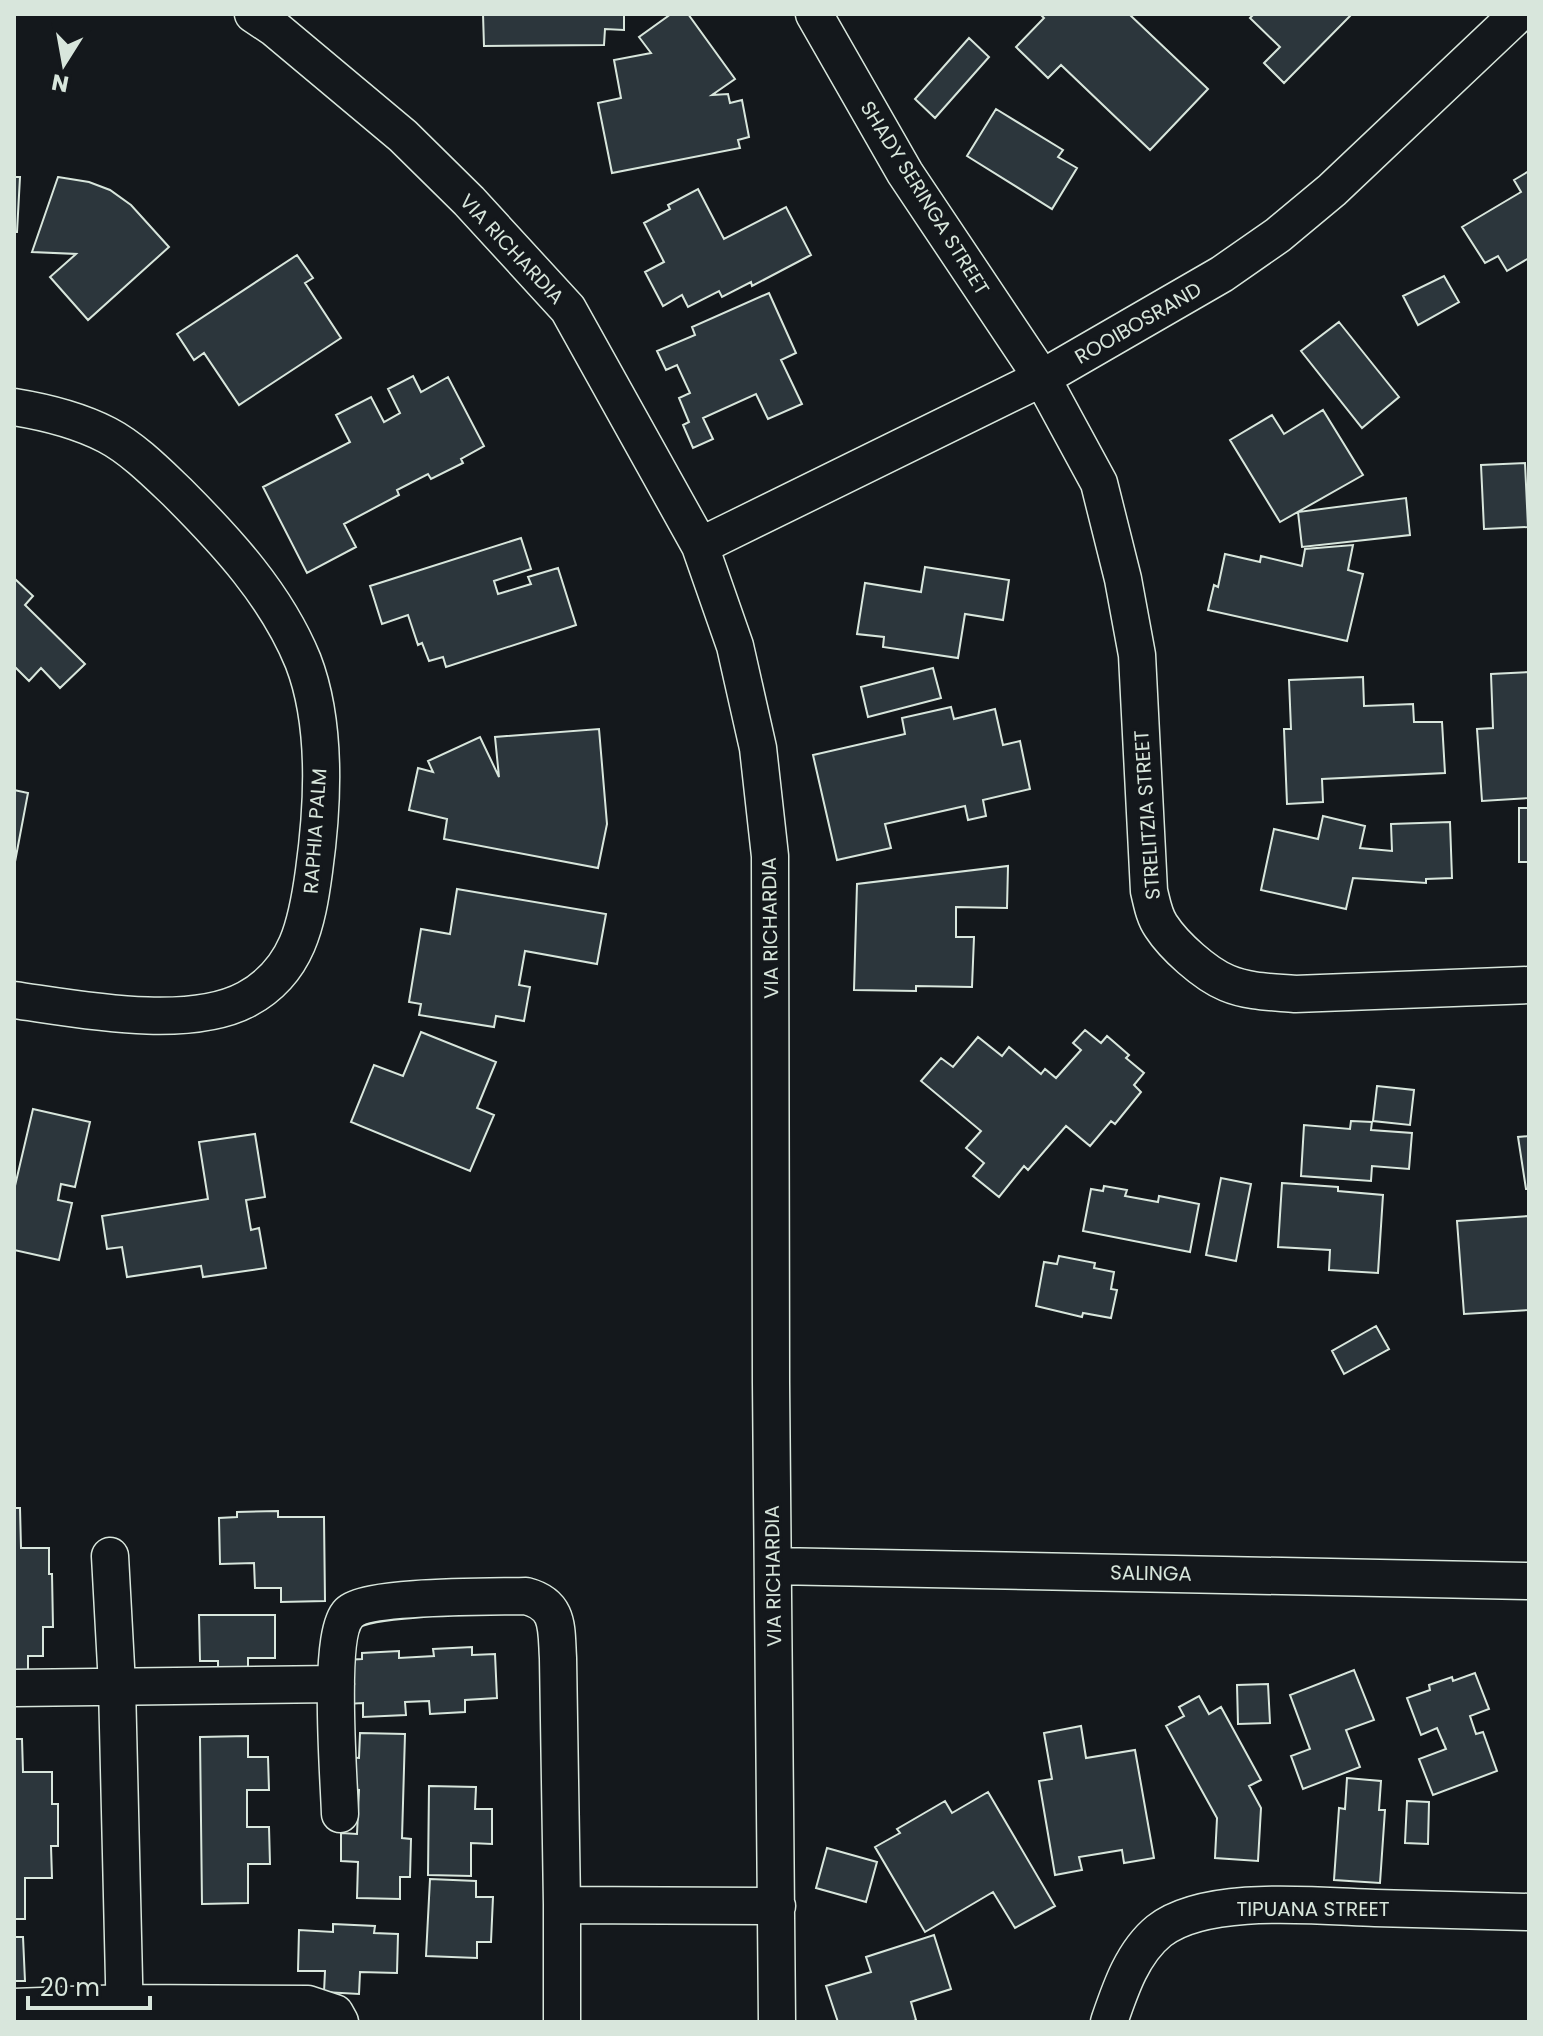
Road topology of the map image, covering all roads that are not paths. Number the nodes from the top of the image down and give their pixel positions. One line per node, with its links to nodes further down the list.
1 (253, 14): 6 (street, VIA RICHARDIA)
2 (814, 14): 4 (street, SHADY SERINGA STREET)
3 (1518, 14): 4 (street, ROOIBOSRAND)
4 (1042, 378): 6 (street, ROOIBOSRAND); 7 (street, STRELITZIA STREET)
5 (14, 407): 8 (street, RAPHIA PALM)
6 (700, 546): 10 (street, VIA RICHARDIA)
7 (1529, 985)
8 (14, 1000)
9 (110, 1556): 13 (street)
10 (773, 1566): 11 (street, SALINGA); 17 (street, VIA RICHARDIA)
11 (1529, 1581)
12 (336, 1684): 13 (street); 15 (street); 16 (street)
13 (117, 1685): 14 (street); 20 (street)
14 (14, 1688)
15 (340, 1814)
16 (562, 1905): 17 (street); 22 (street)
17 (777, 1906): 23 (street, VIA RICHARDIA)
18 (1529, 1912): 24 (street, TIPUANA STREET)
19 (14, 2007): 20 (street)
20 (125, 2013): 21 (street)
21 (340, 2022)
22 (562, 2022)
23 (777, 2022)
24 (1109, 2022)

